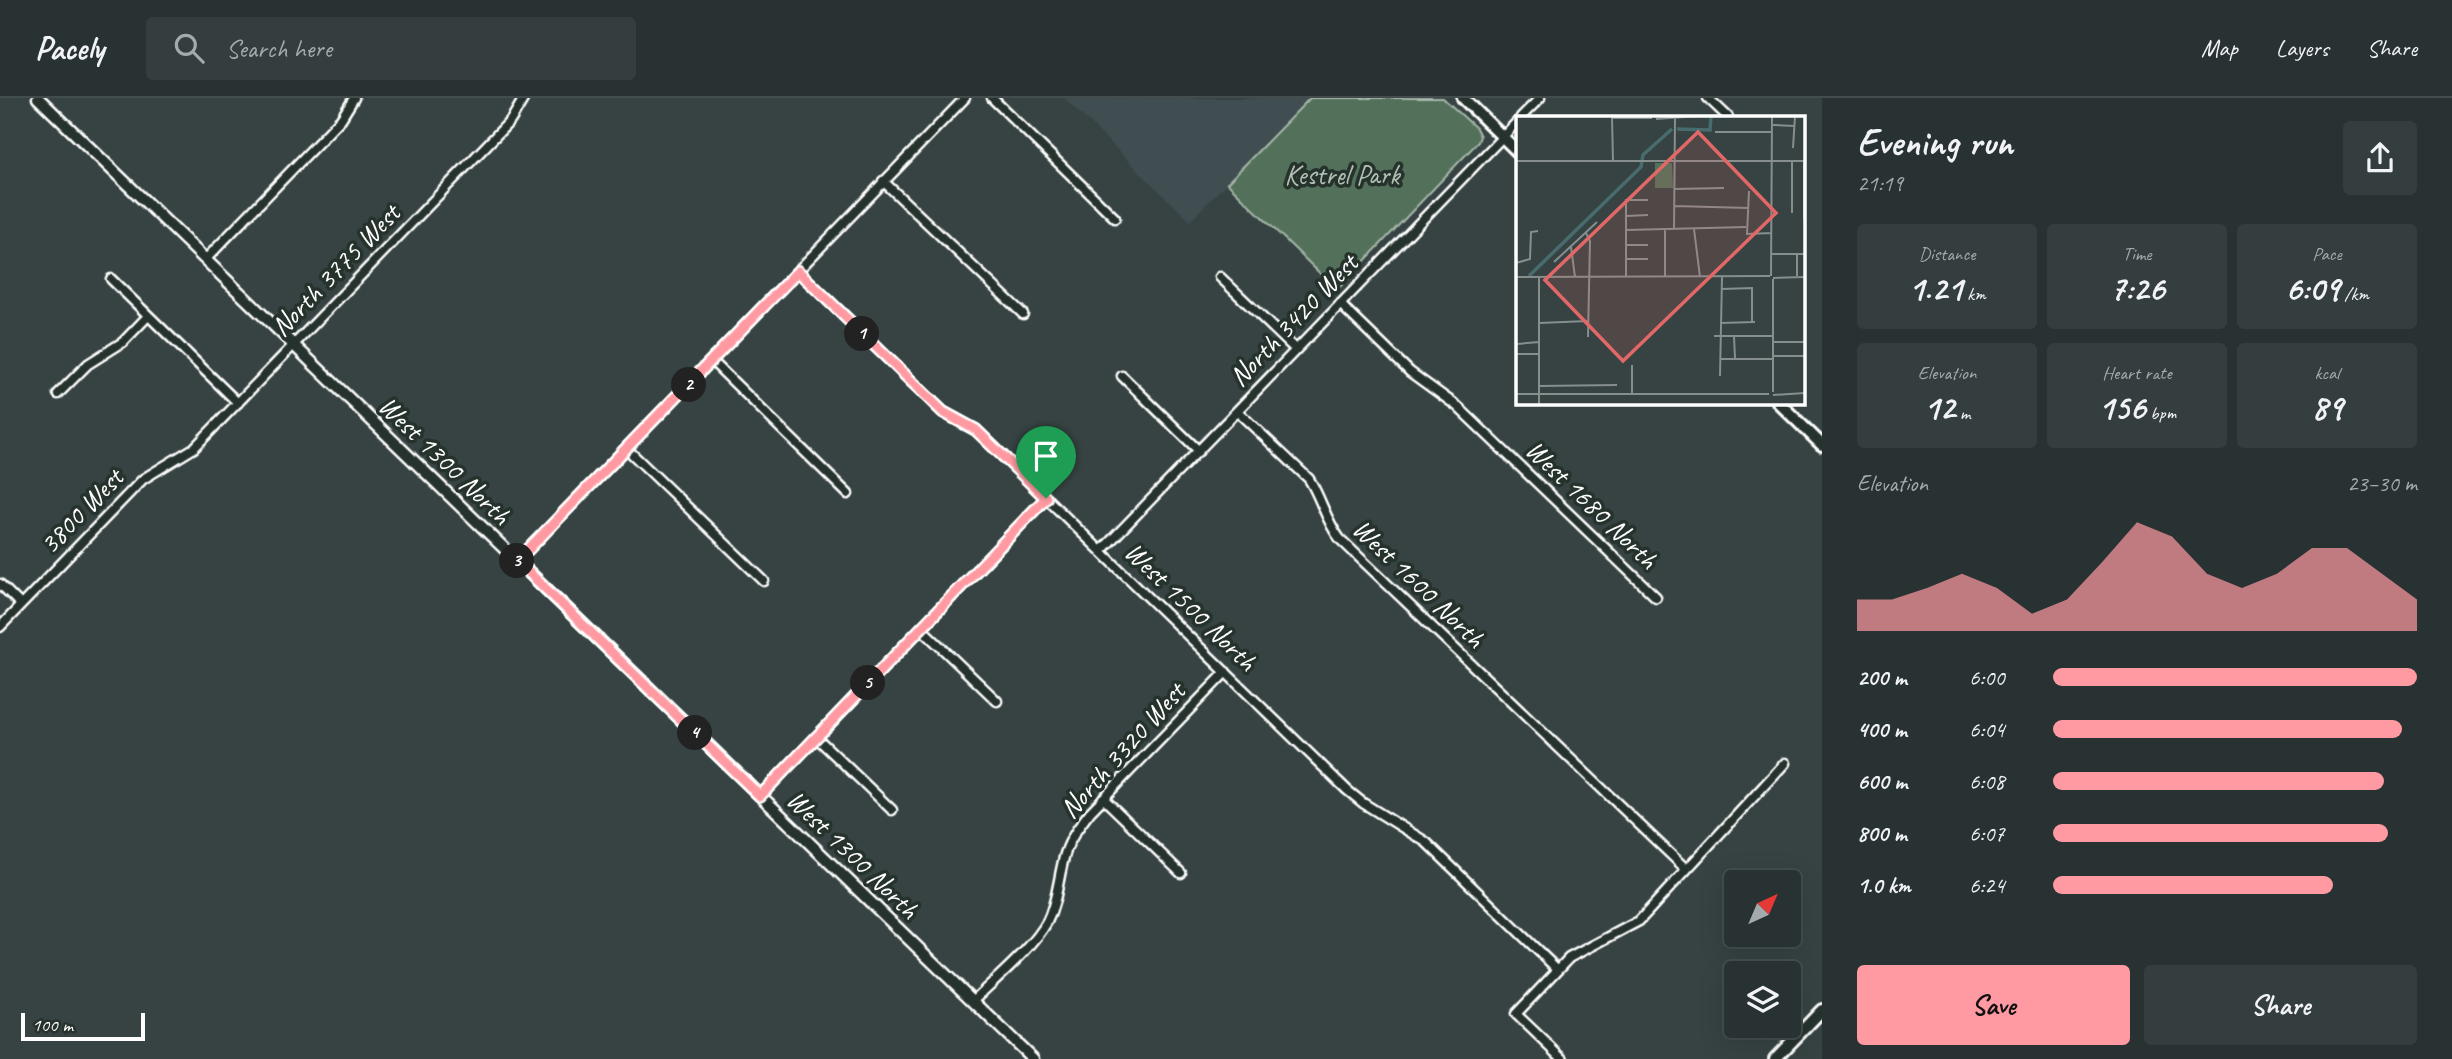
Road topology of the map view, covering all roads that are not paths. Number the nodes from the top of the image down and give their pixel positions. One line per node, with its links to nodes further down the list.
1 (38, 98): 16 (street, West 1300 North)
2 (354, 98): 16 (street)
3 (524, 98): 23 (street, North 3775 West)
4 (965, 98): 14 (street)
5 (992, 98): 15 (street)
6 (1463, 98): 12 (main road)
7 (1540, 98): 9 (street, North 3420 West)
8 (1708, 98): 10 (street)
9 (1522, 116)
10 (1727, 116)
11 (1516, 122): 12 (street, North 3420 West)
12 (1502, 137): 13 (main road); 20 (street, North 3420 West)
13 (1516, 151)
14 (883, 181): 17 (street); 21 (street)
15 (1115, 218)
16 (205, 260): 23 (street, West 1300 North)
17 (798, 271): 25 (street); 36 (street, West 1500 North)
18 (1220, 277): 24 (street)
19 (111, 279): 22 (street)
20 (1340, 304): 24 (street, North 3420 West); 41 (street, West 1680 North)
21 (1023, 314)
22 (149, 316): 27 (street); 28 (street)
23 (294, 345): 28 (street, North 3775 West); 38 (street, West 1300 North)
24 (1296, 350): 30 (street, North 3420 West)
25 (712, 361): 32 (street); 35 (street)
26 (1122, 376): 33 (street)
27 (58, 394)
28 (238, 403): 34 (street, North 3775 West)
29 (1780, 404): 31 (main road)
30 (1237, 411): 33 (street, North 3420 West); 52 (street, West 1600 North)
31 (1822, 445)
32 (627, 449): 38 (street); 39 (street)
33 (1199, 451): 37 (street, North 3420 West)
34 (169, 463): 42 (street, 3800 West)
35 (848, 494)
36 (1046, 498): 37 (street, West 1500 North); 44 (street)
37 (1101, 551): 45 (street, West 1500 North)
38 (517, 561): 49 (street, West 1300 North)
39 (764, 581)
40 (0, 584): 42 (street)
41 (1656, 597)
42 (21, 605): 43 (street, 3800 West)
43 (0, 626)
44 (921, 628): 46 (street); 47 (street)
45 (1226, 672): 50 (street, North 3320 West); 54 (street, West 1500 North)
46 (997, 701)
47 (816, 737): 49 (street); 51 (street)
48 (1785, 763): 52 (street)
49 (760, 796): 55 (street, West 1300 North)
50 (1103, 798): 53 (street); 55 (street, North 3320 West)
51 (892, 810)
52 (1686, 869): 54 (street)
53 (1181, 873)
54 (1557, 969): 58 (street)
55 (973, 1001): 57 (street, West 1300 North)
56 (1822, 1010): 59 (main road)
57 (1033, 1059)
58 (1563, 1059)
59 (1775, 1059)

